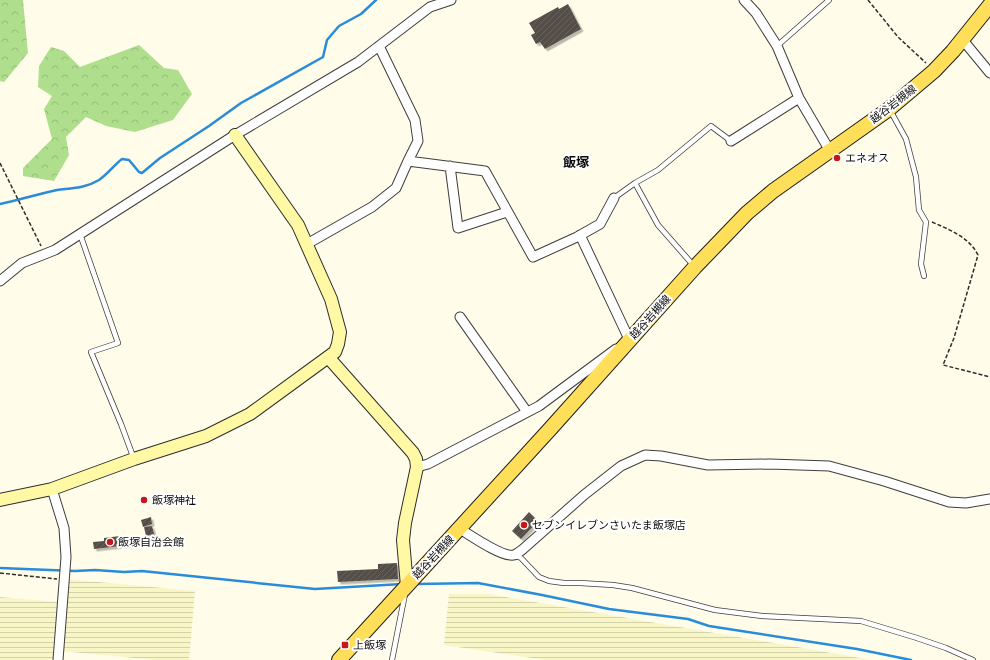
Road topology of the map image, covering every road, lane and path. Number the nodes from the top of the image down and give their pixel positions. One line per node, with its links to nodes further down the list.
1 (451, 0): 7 (street)
2 (744, 0): 8 (street)
3 (829, 0): 8 (lane)
4 (868, 0): 9 (path)
5 (990, 5): 6 (main road, 越谷岩槻線)
6 (962, 39): 9 (main road, 越谷岩槻線); 10 (street)
7 (379, 46): 13 (street); 16 (street)
8 (777, 46): 11 (street)
9 (934, 71): 12 (main road, 越谷岩槻線)
10 (990, 73)
11 (799, 98): 14 (street); 15 (street)
12 (889, 109): 15 (main road, 越谷岩槻線); 22 (lane)
13 (235, 135): 23 (street); 25 (street)
14 (731, 141): 19 (lane)
15 (830, 151): 27 (main road, 越谷岩槻線)
16 (408, 161): 18 (street); 25 (street)
17 (0, 164): 26 (path)
18 (450, 166): 21 (street); 21 (street)
19 (635, 182): 20 (lane); 27 (lane)
20 (614, 198): 24 (street)
21 (507, 212): 24 (street)
22 (923, 218): 28 (lane); 33 (path)
23 (80, 234): 26 (street); 35 (lane)
24 (580, 236): 31 (street)
25 (307, 244): 32 (street)
26 (45, 254): 29 (street)
27 (695, 267): 31 (main road, 越谷岩槻線)
28 (924, 276)
29 (0, 281)
30 (460, 317): 34 (street)
31 (632, 337): 34 (street); 40 (main road, 越谷岩槻線)
32 (328, 357): 35 (street); 36 (street)
33 (990, 377)
34 (527, 412): 36 (street)
35 (134, 459): 37 (street)
36 (417, 467): 44 (street)
37 (52, 489): 39 (street); 43 (street)
38 (990, 499): 41 (street)
39 (0, 500)
40 (460, 529): 41 (street); 44 (main road, 越谷岩槻線)
41 (513, 555): 48 (lane)
42 (0, 574): 43 (path)
43 (64, 579): 45 (street)
44 (407, 586): 46 (main road, 越谷岩槻線); 47 (lane)
45 (58, 660)
46 (339, 660)
47 (392, 660)
48 (974, 660)

